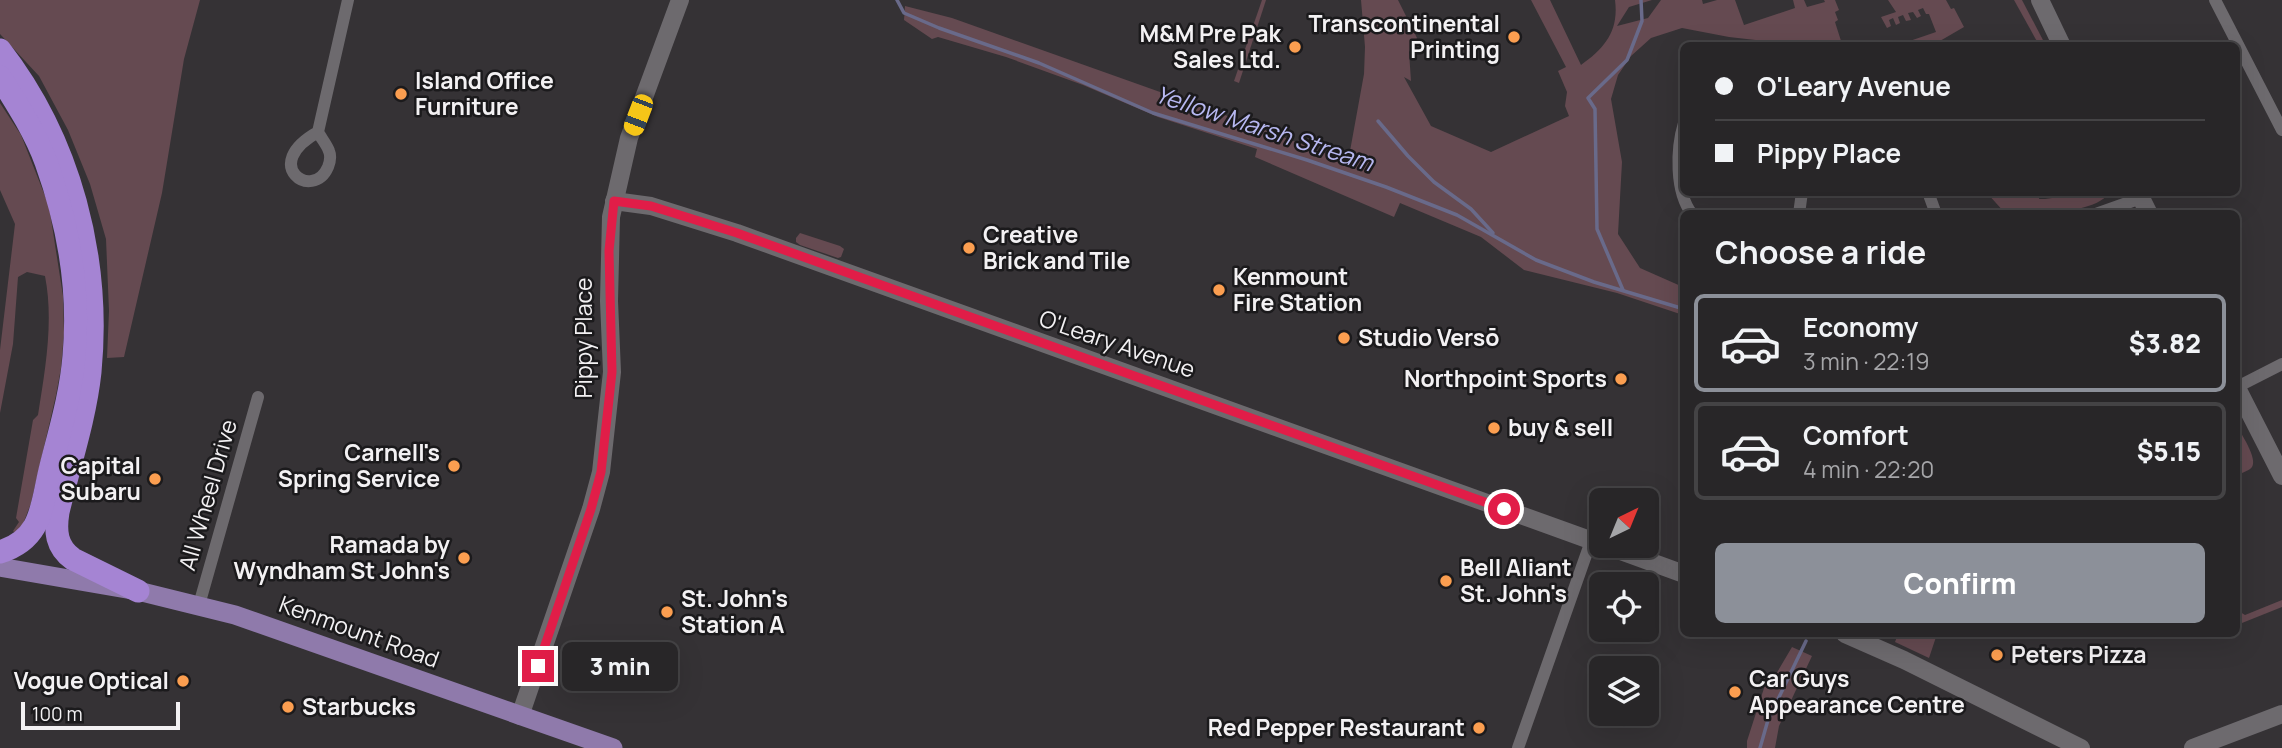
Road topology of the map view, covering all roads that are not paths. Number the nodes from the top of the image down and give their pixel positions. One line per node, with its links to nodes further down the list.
1 (348, 0): 11 (street)
2 (680, 0): 14 (street, Pippy Place)
3 (2040, 0): 5 (street)
4 (2214, 0): 6 (street)
5 (2060, 42)
6 (2236, 42)
7 (0, 50): 28 (highway)
8 (2240, 50): 10 (street)
9 (0, 77): 23 (highway)
10 (2282, 130)
11 (318, 132)
12 (1680, 160): 13 (street)
13 (1680, 190)
14 (614, 201): 22 (street, O'Leary Avenue); 32 (street, Pippy Place)
15 (2142, 201): 16 (street)
16 (2110, 210)
17 (2282, 364): 18 (street)
18 (2240, 385)
19 (2240, 393): 21 (street)
20 (258, 397): 29 (street, All Wheel Drive)
21 (2282, 475)
22 (1589, 540)
23 (0, 552)
24 (1594, 558): 34 (street)
25 (1639, 558): 27 (street, O'Leary Avenue)
26 (0, 567): 28 (main road, Kenmount Road)
27 (1680, 573)
28 (138, 591): 29 (main road, Kenmount Road)
29 (199, 605): 32 (main road, Kenmount Road)
30 (1852, 637): 35 (street)
31 (2282, 714): 36 (street)
32 (520, 716): 33 (main road, Kenmount Road)
33 (613, 748)
34 (1518, 748)
35 (2081, 748)
36 (2193, 748)

